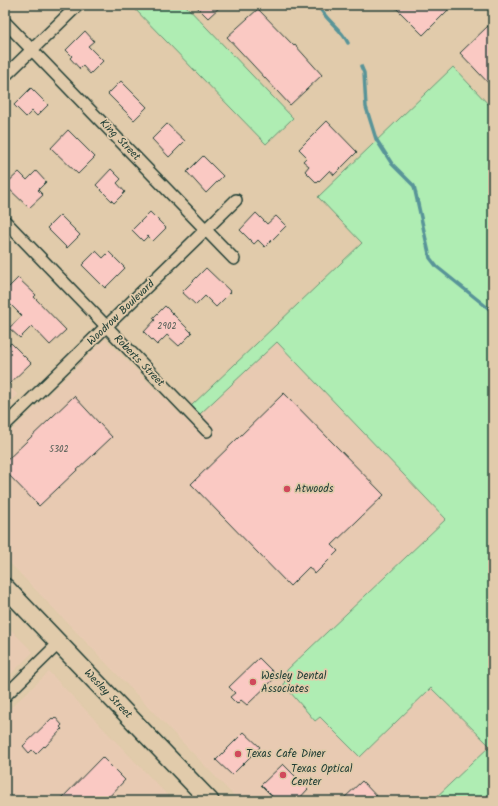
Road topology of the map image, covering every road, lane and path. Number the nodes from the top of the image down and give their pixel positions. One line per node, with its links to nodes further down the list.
1 (78, 5): 3 (street)
2 (5, 22): 3 (street, King Street)
3 (33, 50): 4 (street); 7 (street, King Street)
4 (5, 76)
5 (236, 200): 7 (street, Woodrow Boulevard)
6 (5, 221): 9 (street, Roberts Street)
7 (206, 230): 8 (street, King Street); 9 (street, Woodrow Boulevard)
8 (234, 259)
9 (106, 328): 10 (street, Woodrow Boulevard); 11 (street, Roberts Street)
10 (5, 426)
11 (207, 432)
12 (5, 587): 13 (main road, Wesley Street)
13 (59, 643): 14 (street); 15 (main road, Wesley Street)
14 (5, 696)
15 (210, 801)

